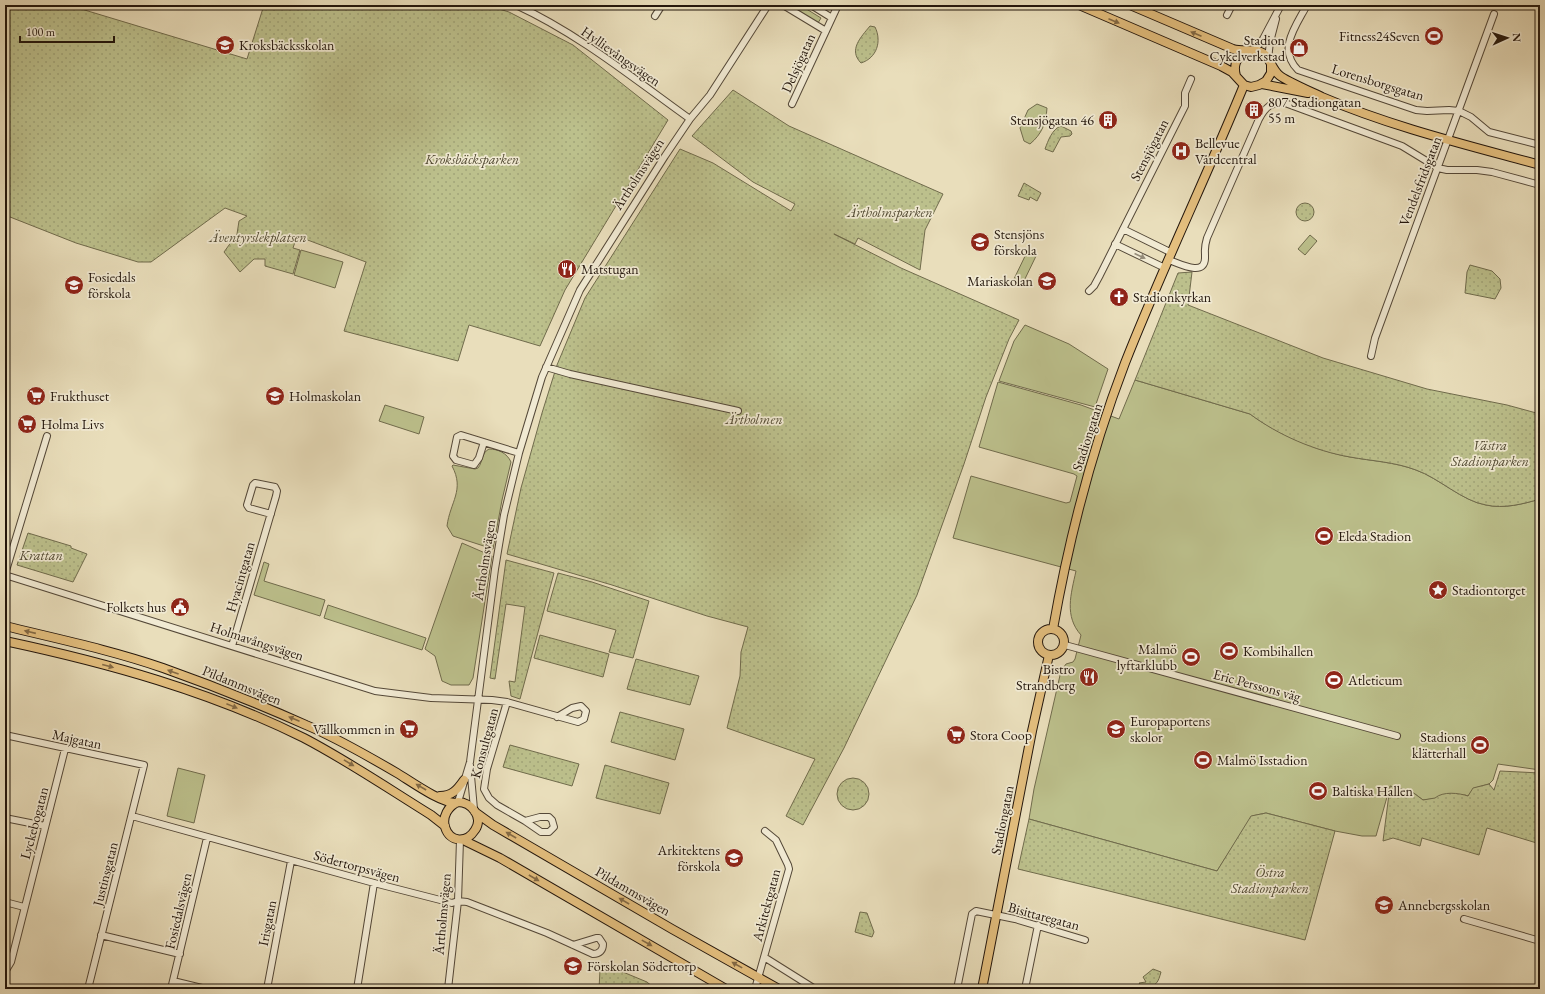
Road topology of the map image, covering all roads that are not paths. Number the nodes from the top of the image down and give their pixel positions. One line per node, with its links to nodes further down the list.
1 (516, 5): 26 (street, Hyllievångsvägen)
2 (662, 5): 14 (street)
3 (768, 5): 26 (street, Ärtholmsvägen)
4 (783, 5): 16 (street, Delsjögatan)
5 (811, 5): 15 (street)
6 (838, 5): 15 (street, Delsjögatan)
7 (1079, 5): 19 (main road, one-way to 19)
8 (1130, 5): 17 (main road, one-way to 8)
9 (1232, 5): 13 (street)
10 (1307, 5): 25 (street, Lorensborgsgatan)
11 (1280, 7): 17 (street); 18 (street)
12 (1494, 14): 25 (street, Vendelsfridsgatan)
13 (1227, 15)
14 (655, 16)
15 (832, 18): 16 (street, Delsjögatan)
16 (826, 31): 24 (street, Delsjögatan)
17 (1250, 51): 18 (main road); 19 (main road)
18 (1269, 61): 22 (main road); 23 (main road)
19 (1236, 76): 21 (main road)
20 (1191, 79): 32 (street, Stensjögatan)
21 (1244, 84): 22 (main road); 34 (main road, Stadiongatan)
22 (1262, 84): 23 (main road)
23 (1322, 97): 27 (main road)
24 (792, 104)
25 (1459, 111): 27 (street, Vendelsfridsgatan); 28 (street, Lorensborgsgatan)
26 (690, 119): 38 (street, Ärtholmsvägen)
27 (1449, 140): 29 (main road); 30 (street, Vendelsfridsgatan)
28 (1540, 145)
29 (1540, 165)
30 (1438, 168): 31 (street); 34 (street); 37 (street, Vendelsfridsgatan)
31 (1540, 185)
32 (1123, 230): 33 (street, Stensjögatan); 34 (street)
33 (1115, 244): 35 (street, one-way to 35); 36 (street, Stensjögatan)
34 (1170, 256): 35 (main road, Stadiongatan)
35 (1165, 268): 46 (main road, Stadiongatan)
36 (1089, 291)
37 (1371, 356)
38 (546, 368): 39 (street); 42 (street, Ärtholmsvägen)
39 (738, 411)
40 (47, 436): 44 (street)
41 (484, 442): 41 (street); 42 (street)
42 (519, 453): 51 (street, Ärtholmsvägen)
43 (271, 514): 43 (street, Hyacintgatan); 49 (street, Hyacintgatan)
44 (5, 574): 49 (street, Holmavångsvägen)
45 (5, 626): 60 (main road, Pildammsvägen, one-way to 45)
46 (1053, 629): 48 (main road); 50 (main road)
47 (5, 641): 67 (main road, Pildammsvägen, one-way to 67)
48 (1065, 645): 50 (main road); 55 (street, Eric Perssons väg)
49 (232, 646): 51 (street, Holmavångsvägen)
50 (1049, 655): 76 (main road, Stadiongatan)
51 (478, 699): 52 (street, Holmavångsvägen); 57 (street, Ärtholmsvägen)
52 (507, 702): 53 (street, Konsultgatan); 65 (street, Konsultgatan)
53 (557, 717)
54 (5, 735): 56 (street, Majgatan)
55 (1397, 736)
56 (65, 749): 58 (street, Majgatan); 66 (street, Lyckebogatan)
57 (470, 762): 59 (street, Ärtholmsvägen); 62 (street, Ärtholmsvägen)
58 (144, 765): 63 (street, Justinsgatan)
59 (464, 780): 60 (main road); 61 (street, Ärtholmsvägen)
60 (437, 796): 61 (main road, Pildammsvägen)
61 (457, 803): 62 (main road); 67 (main road, Ärtholmsvägen)
62 (475, 810): 70 (main road, Ärtholmsvägen); 86 (main road, Pildammsvägen, one-way to 62)
63 (132, 816): 69 (street, Södertorpsvägen); 79 (street, Justinsgatan)
64 (5, 818): 66 (street)
65 (526, 821)
66 (45, 826): 75 (street, Lyckebogatan)
67 (445, 826): 70 (main road)
68 (765, 831): 84 (street, Arkitektgatan)
69 (208, 838): 71 (street, Södertorpsvägen); 83 (street, Fosiedalsvägen)
70 (462, 840): 73 (street, Ärtholmsvägen); 94 (main road, one-way to 94)
71 (291, 861): 72 (street, Södertorpsvägen); 91 (street, Irisgatan)
72 (374, 883): 73 (street, Södertorpsvägen); 92 (street)
73 (458, 901): 82 (street, Södertorpsvägen); 93 (street, Ärtholmsvägen)
74 (5, 902): 75 (street)
75 (24, 907): 85 (street, Lyckebogatan)
76 (996, 915): 78 (street, Bisittaregatan); 98 (street); 99 (main road, Stadiongatan)
77 (1464, 919): 81 (street)
78 (1038, 925): 80 (street, Bisittaregatan); 100 (street)
79 (102, 935): 83 (street); 88 (street, Justinsgatan)
80 (1085, 940)
81 (1540, 941)
82 (573, 945)
83 (180, 954): 87 (street, Fosiedalsvägen)
84 (764, 957): 86 (street); 97 (street, Arkitektgatan)
85 (5, 972)
86 (758, 977): 95 (street); 96 (main road, Pildammsvägen)
87 (173, 981): 89 (street, Fosiedalsvägen); 90 (street)
88 (88, 989)
89 (171, 989)
90 (206, 989)
91 (267, 989)
92 (357, 989)
93 (448, 989)
94 (726, 989)
95 (755, 989)
96 (779, 989)
97 (815, 989)
98 (957, 989)
99 (982, 989)
100 (1025, 989)

